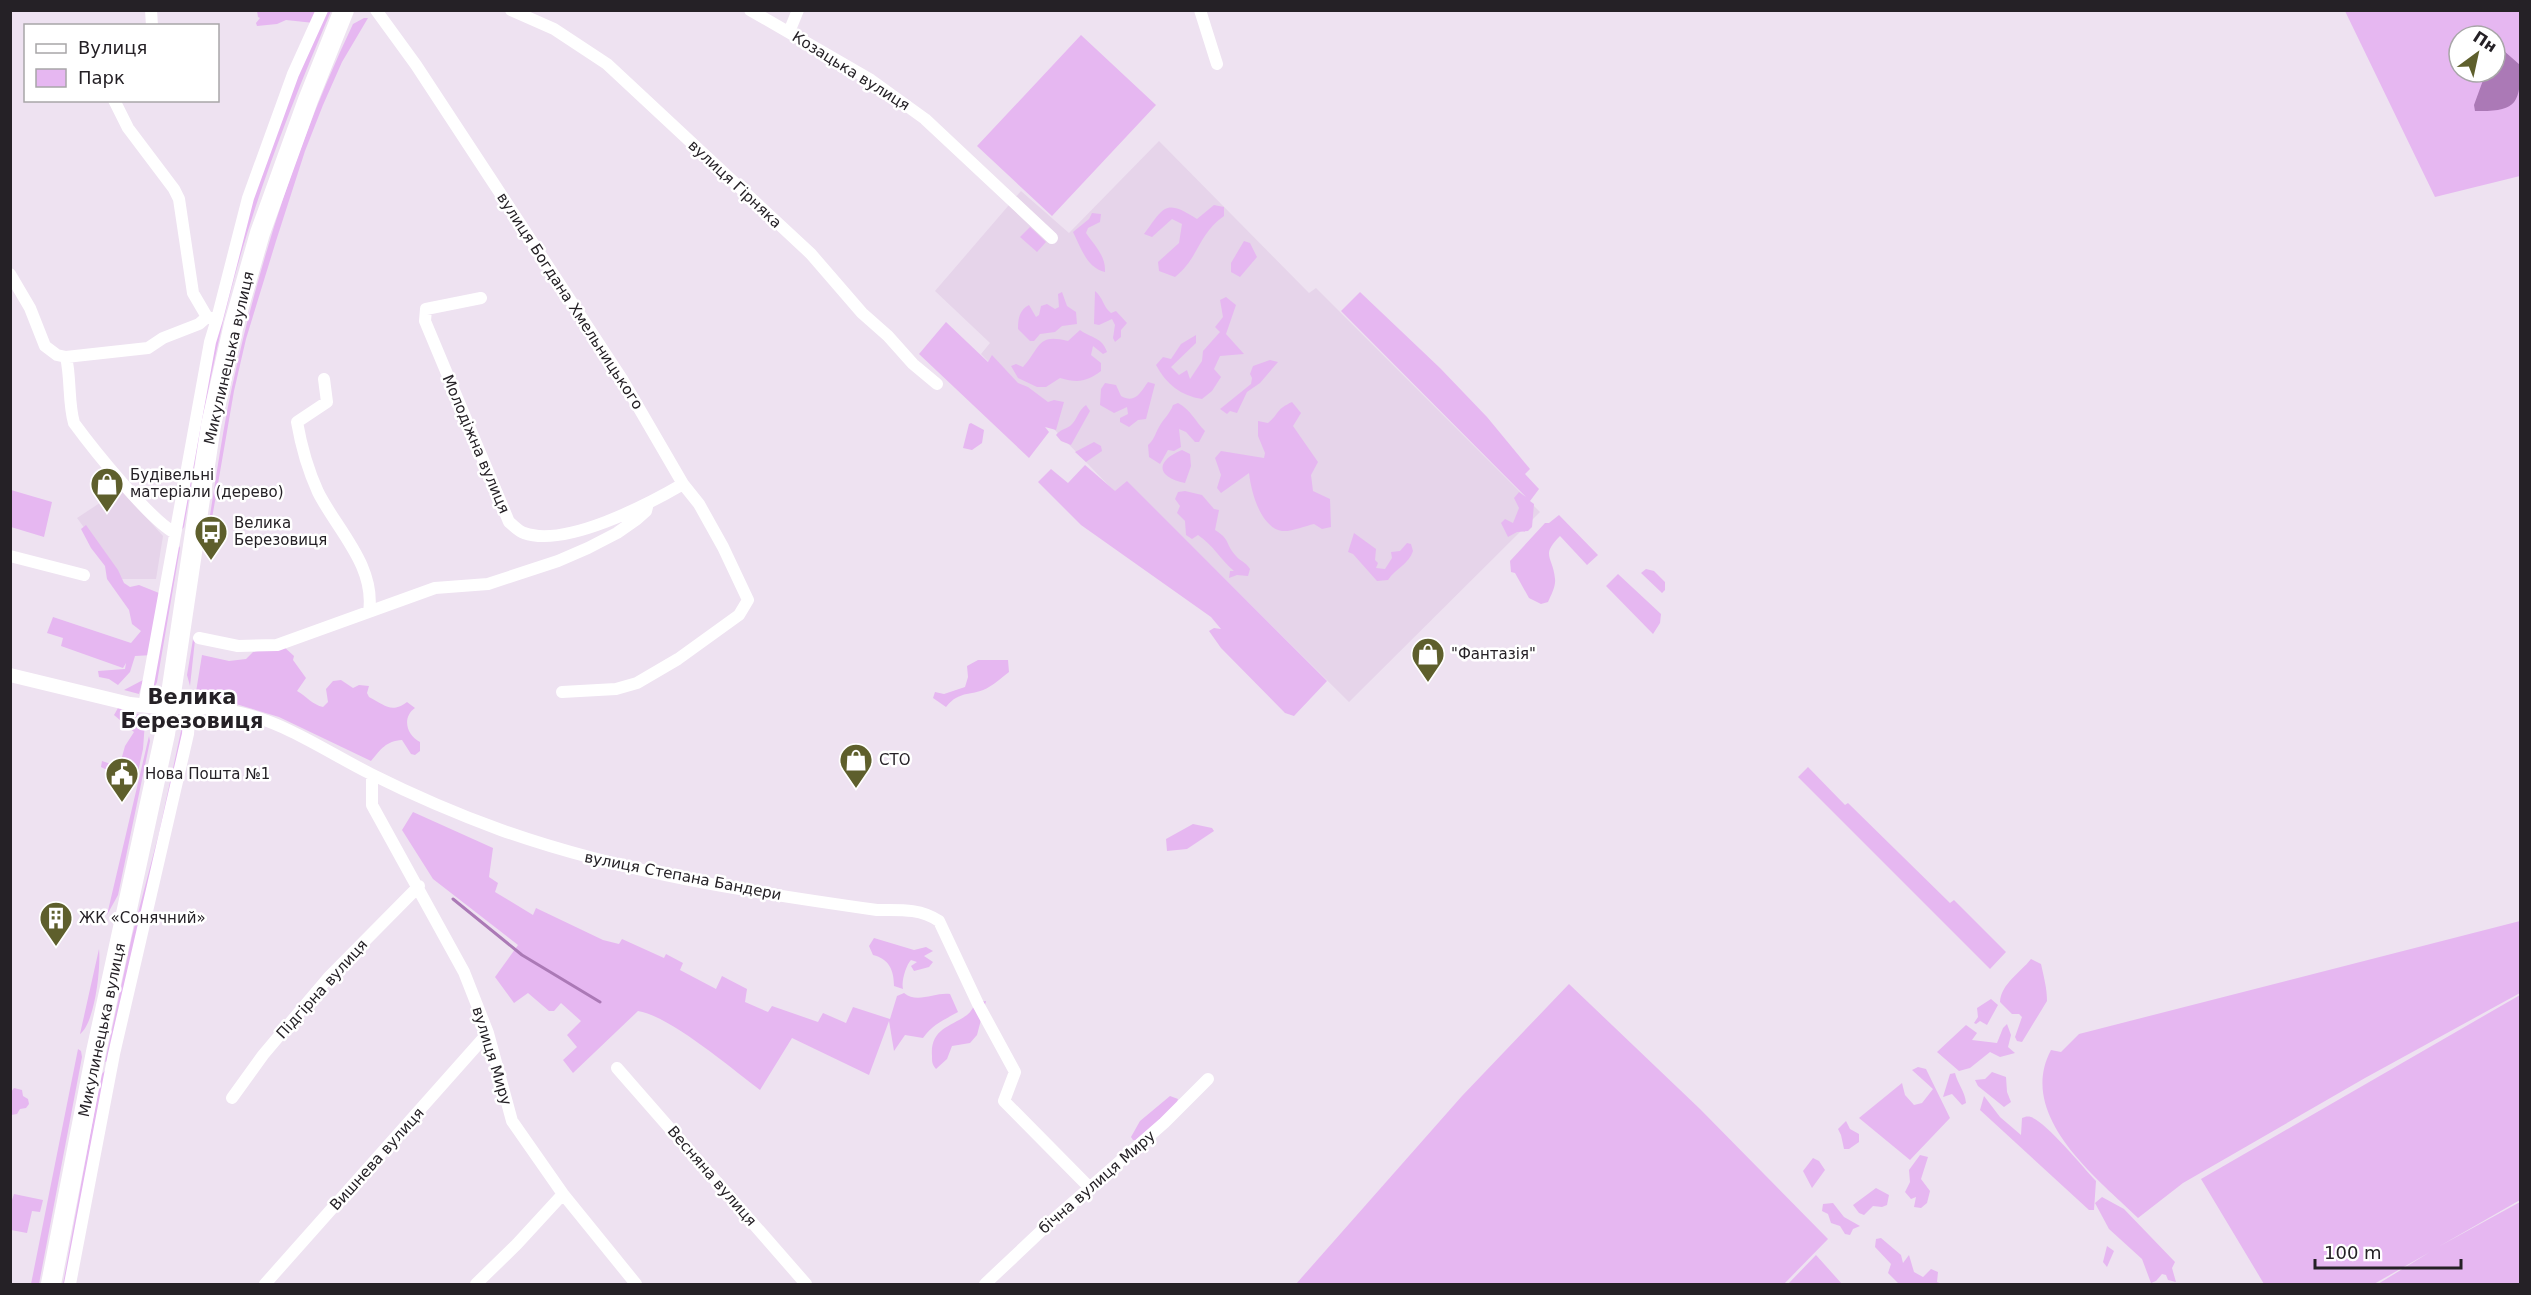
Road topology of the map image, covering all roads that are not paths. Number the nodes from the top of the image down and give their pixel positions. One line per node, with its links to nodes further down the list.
1 (322, 10): 14 (street)
2 (344, 10): 28 (highway, Микулинецька вулиця)
3 (376, 10): 18 (street, вулиця Богдана Хмельницького)
4 (511, 10): 17 (street, вулиця Гірняка)
5 (750, 10): 8 (street, Козацька вулиця)
6 (798, 10): 8 (street)
7 (1200, 10): 9 (street)
8 (789, 32): 11 (street, Козацька вулиця)
9 (1217, 64)
10 (115, 102): 14 (street)
11 (1052, 238)
12 (10, 274): 15 (street)
13 (482, 298): 19 (street, Молодіжна вулиця)
14 (212, 318): 15 (street); 20 (street)
15 (66, 357): 20 (street)
16 (324, 379): 23 (street)
17 (937, 384)
18 (683, 484): 19 (street, Молодіжна вулиця); 26 (street, вулиця Богдана Хмельницького)
19 (648, 503): 23 (street)
20 (175, 533): 27 (street)
21 (10, 555): 22 (street)
22 (84, 575)
23 (369, 612): 24 (street)
24 (199, 638)
25 (10, 675): 27 (street)
26 (562, 692)
27 (144, 705): 28 (street)
28 (168, 708): 29 (street, вулиця Степана Бандери); 38 (highway, Микулинецька вулиця)
29 (190, 708): 30 (street, вулиця Степана Бандери); 39 (street)
30 (372, 775): 31 (street, вулиця Миру); 36 (street, вулиця Степана Бандери)
31 (419, 886): 32 (street, вулиця Миру); 35 (street, Підгірна вулиця)
32 (489, 1033): 37 (street, вулиця Миру); 40 (street, Вишнева вулиця)
33 (617, 1068): 43 (street, Весняна вулиця)
34 (1208, 1079): 36 (street, бічна вулиця Миру)
35 (232, 1098)
36 (1090, 1188): 44 (street, бічна вулиця Миру)
37 (562, 1194): 41 (street); 42 (street, вулиця Миру)
38 (51, 1284)
39 (70, 1284)
40 (265, 1284)
41 (476, 1284)
42 (636, 1284)
43 (806, 1284)
44 (985, 1284)

